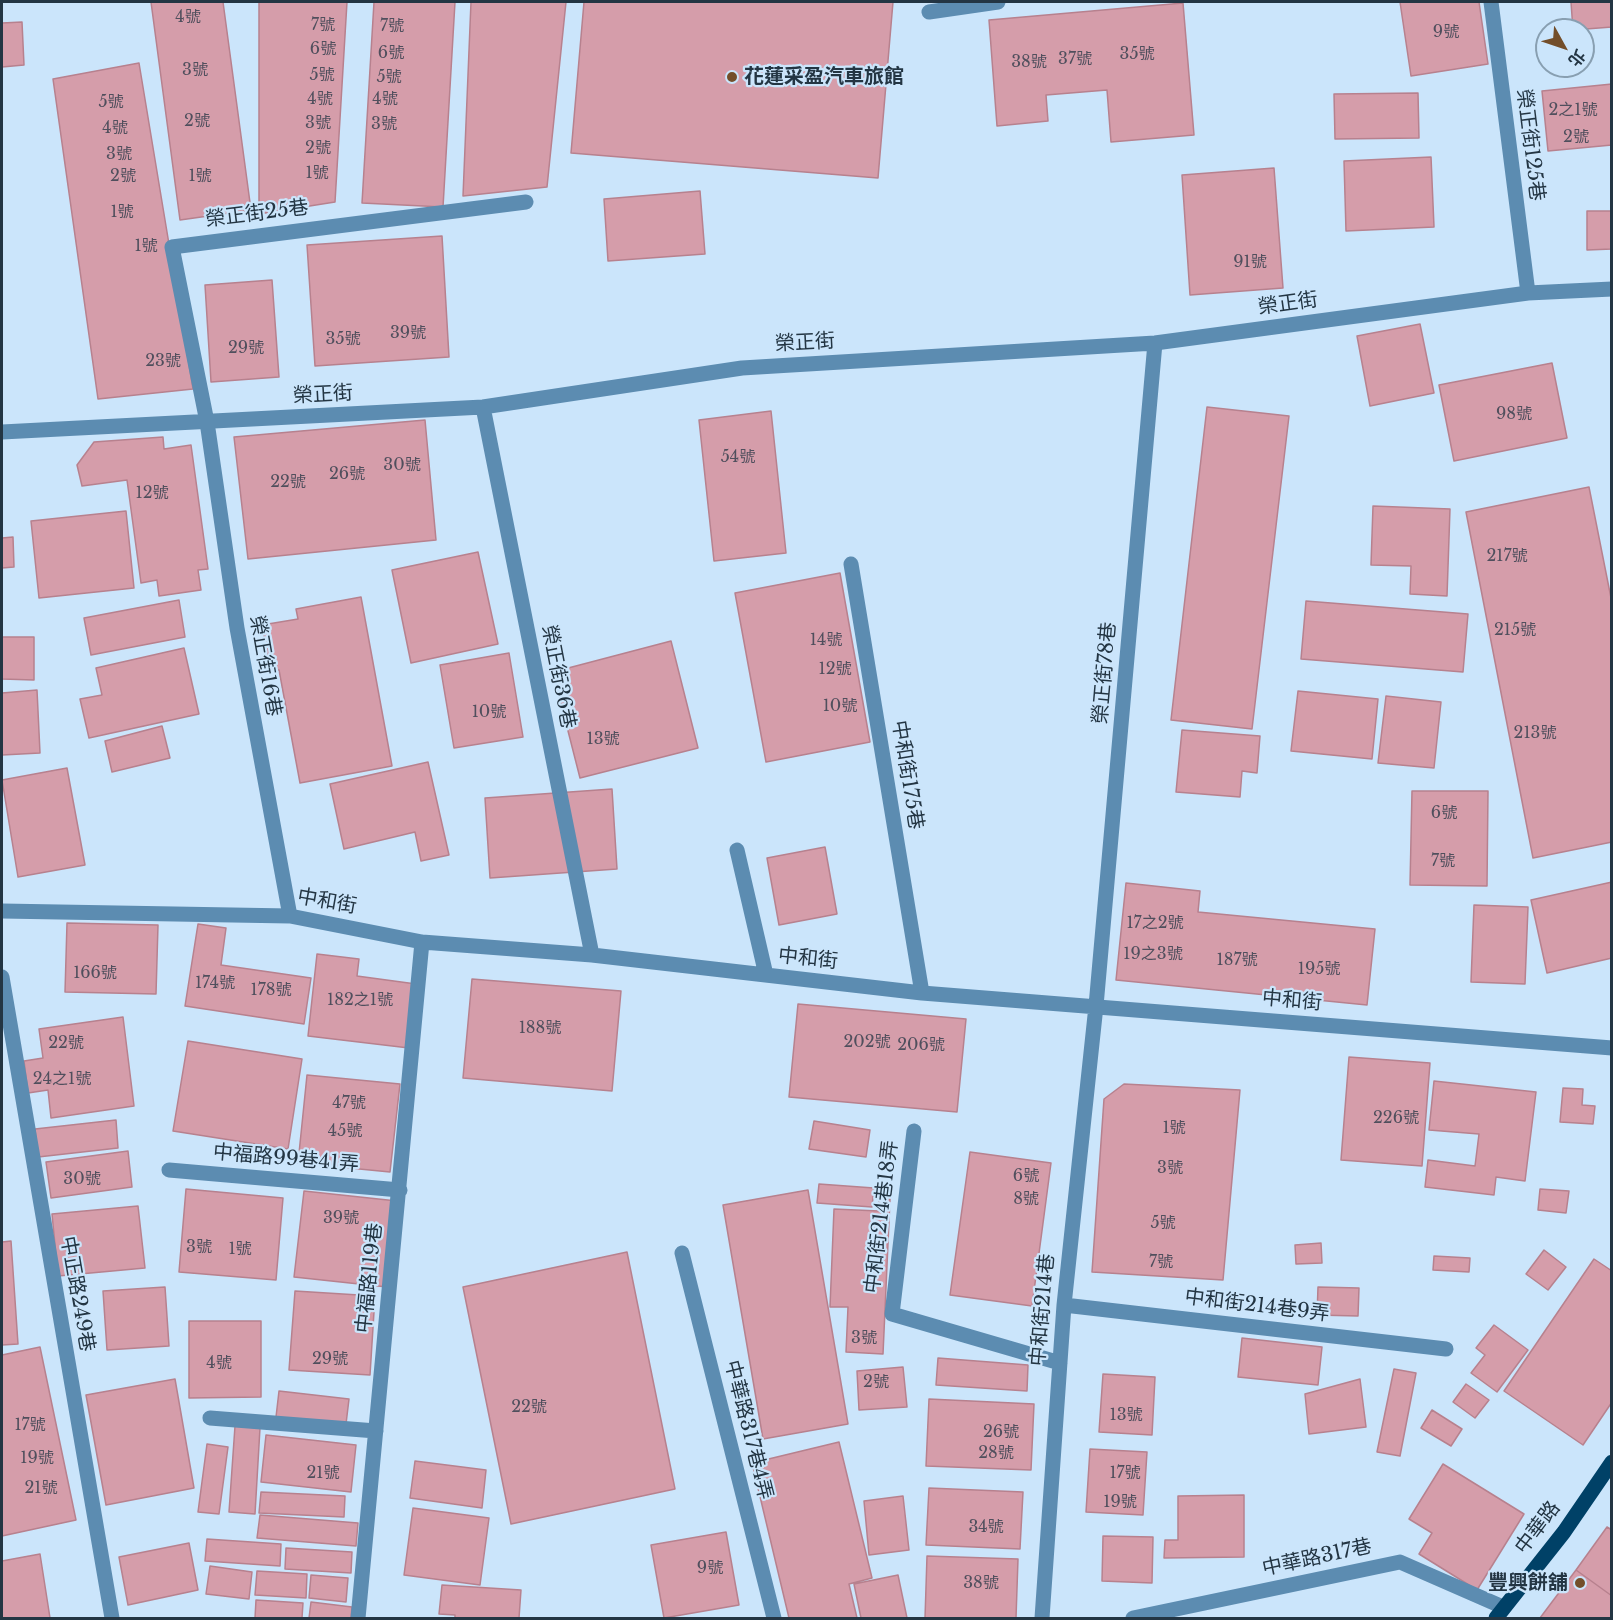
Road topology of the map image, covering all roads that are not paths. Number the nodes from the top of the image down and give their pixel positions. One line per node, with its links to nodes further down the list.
1 (998, 2): 3 (street)
2 (1491, 2): 6 (street, 榮正街125巷)
3 (929, 12)
4 (525, 202): 9 (street, 榮正街25巷)
5 (1611, 289): 6 (street, 榮正街)
6 (1528, 293): 7 (street, 榮正街)
7 (1155, 344): 8 (street, 榮正街); 20 (street, 榮正街78巷)
8 (483, 407): 9 (street, 榮正街); 16 (street, 榮正街36巷)
9 (207, 422): 10 (street, 榮正街); 14 (street, 榮正街16巷)
10 (2, 432)
11 (851, 564): 19 (street, 中和街175巷)
12 (737, 850): 17 (street)
13 (2, 912): 14 (street, 中和街)
14 (290, 916): 15 (street, 中和街)
15 (422, 942): 16 (street, 中和街); 24 (street, 中福路119巷)
16 (592, 955): 17 (street, 中和街)
17 (766, 975): 19 (street, 中和街)
18 (2, 977): 33 (street, 中正路249巷)
19 (922, 993): 20 (street, 中和街)
20 (1096, 1006): 21 (street, 中和街); 26 (street, 中和街214巷)
21 (1611, 1048)
22 (914, 1131): 28 (street, 中和街214巷18弄)
23 (169, 1170): 24 (street, 中福路99巷41弄)
24 (400, 1190): 30 (street, 中福路119巷)
25 (682, 1253): 35 (street, 中華路317巷4弄)
26 (1064, 1305): 27 (street, 中和街214巷9弄); 28 (street, 中和街214巷)
27 (1446, 1349)
28 (1060, 1363): 36 (street, 中和街214巷)
29 (210, 1418): 30 (street)
30 (376, 1431): 34 (street, 中福路119巷)
31 (1611, 1462): 32 (main road, 中華路)
32 (1500, 1613): 37 (street, 中華路317巷)
33 (112, 1618)
34 (358, 1618)
35 (774, 1618)
36 (1042, 1618)
37 (1133, 1618)

